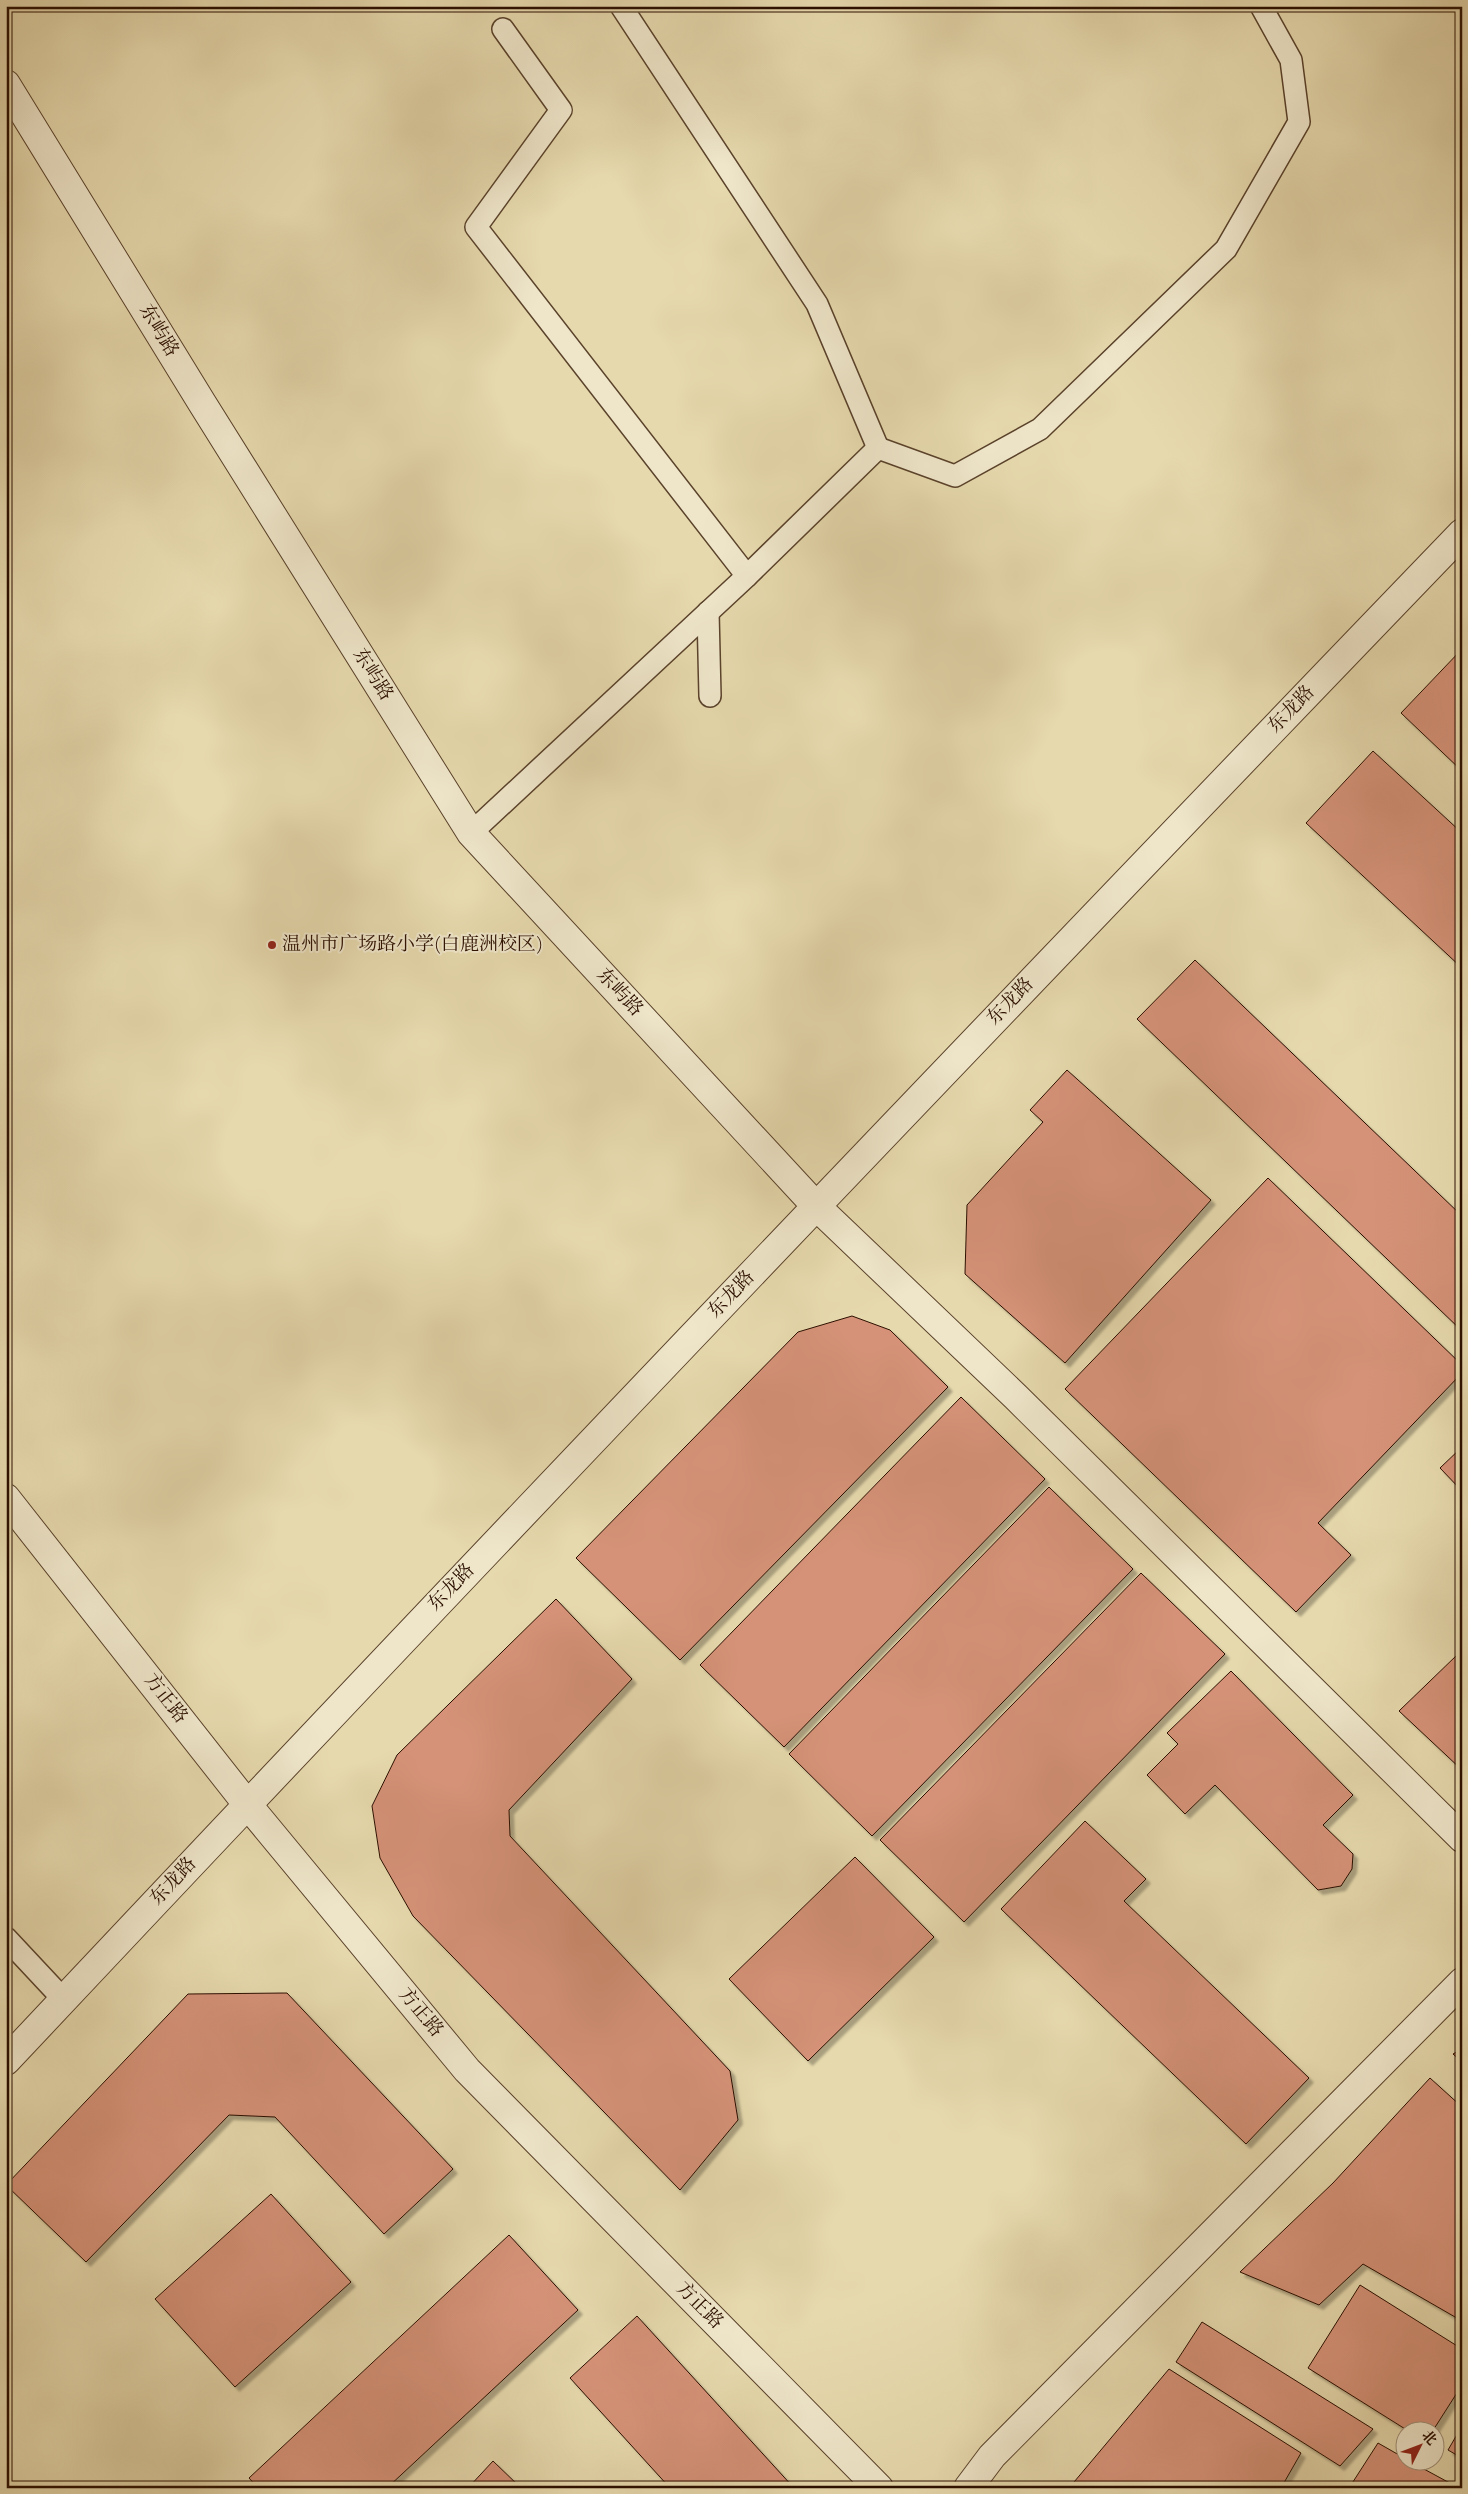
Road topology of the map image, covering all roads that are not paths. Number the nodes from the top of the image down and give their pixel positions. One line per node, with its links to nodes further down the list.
1 (621, 6): 5 (lane)
2 (1260, 6): 5 (lane)
3 (503, 29): 7 (lane)
4 (6, 84): 10 (street, 东屿路)
5 (878, 448): 7 (lane)
6 (1462, 533): 11 (street, 东龙路)
7 (747, 576): 8 (lane)
8 (708, 612): 9 (lane); 10 (lane)
9 (710, 696)
10 (471, 833): 11 (street, 东屿路)
11 (816, 1206): 13 (street, 东龙路); 14 (street, 东屿路)
12 (6, 1498): 13 (street, 方正路)
13 (248, 1804): 17 (street, 东龙路); 19 (street, 方正路)
14 (1462, 1838)
15 (6, 1938): 17 (lane)
16 (1462, 1982): 20 (street)
17 (64, 2000): 18 (street, 东龙路)
18 (6, 2061)
19 (879, 2488)
20 (968, 2488)

